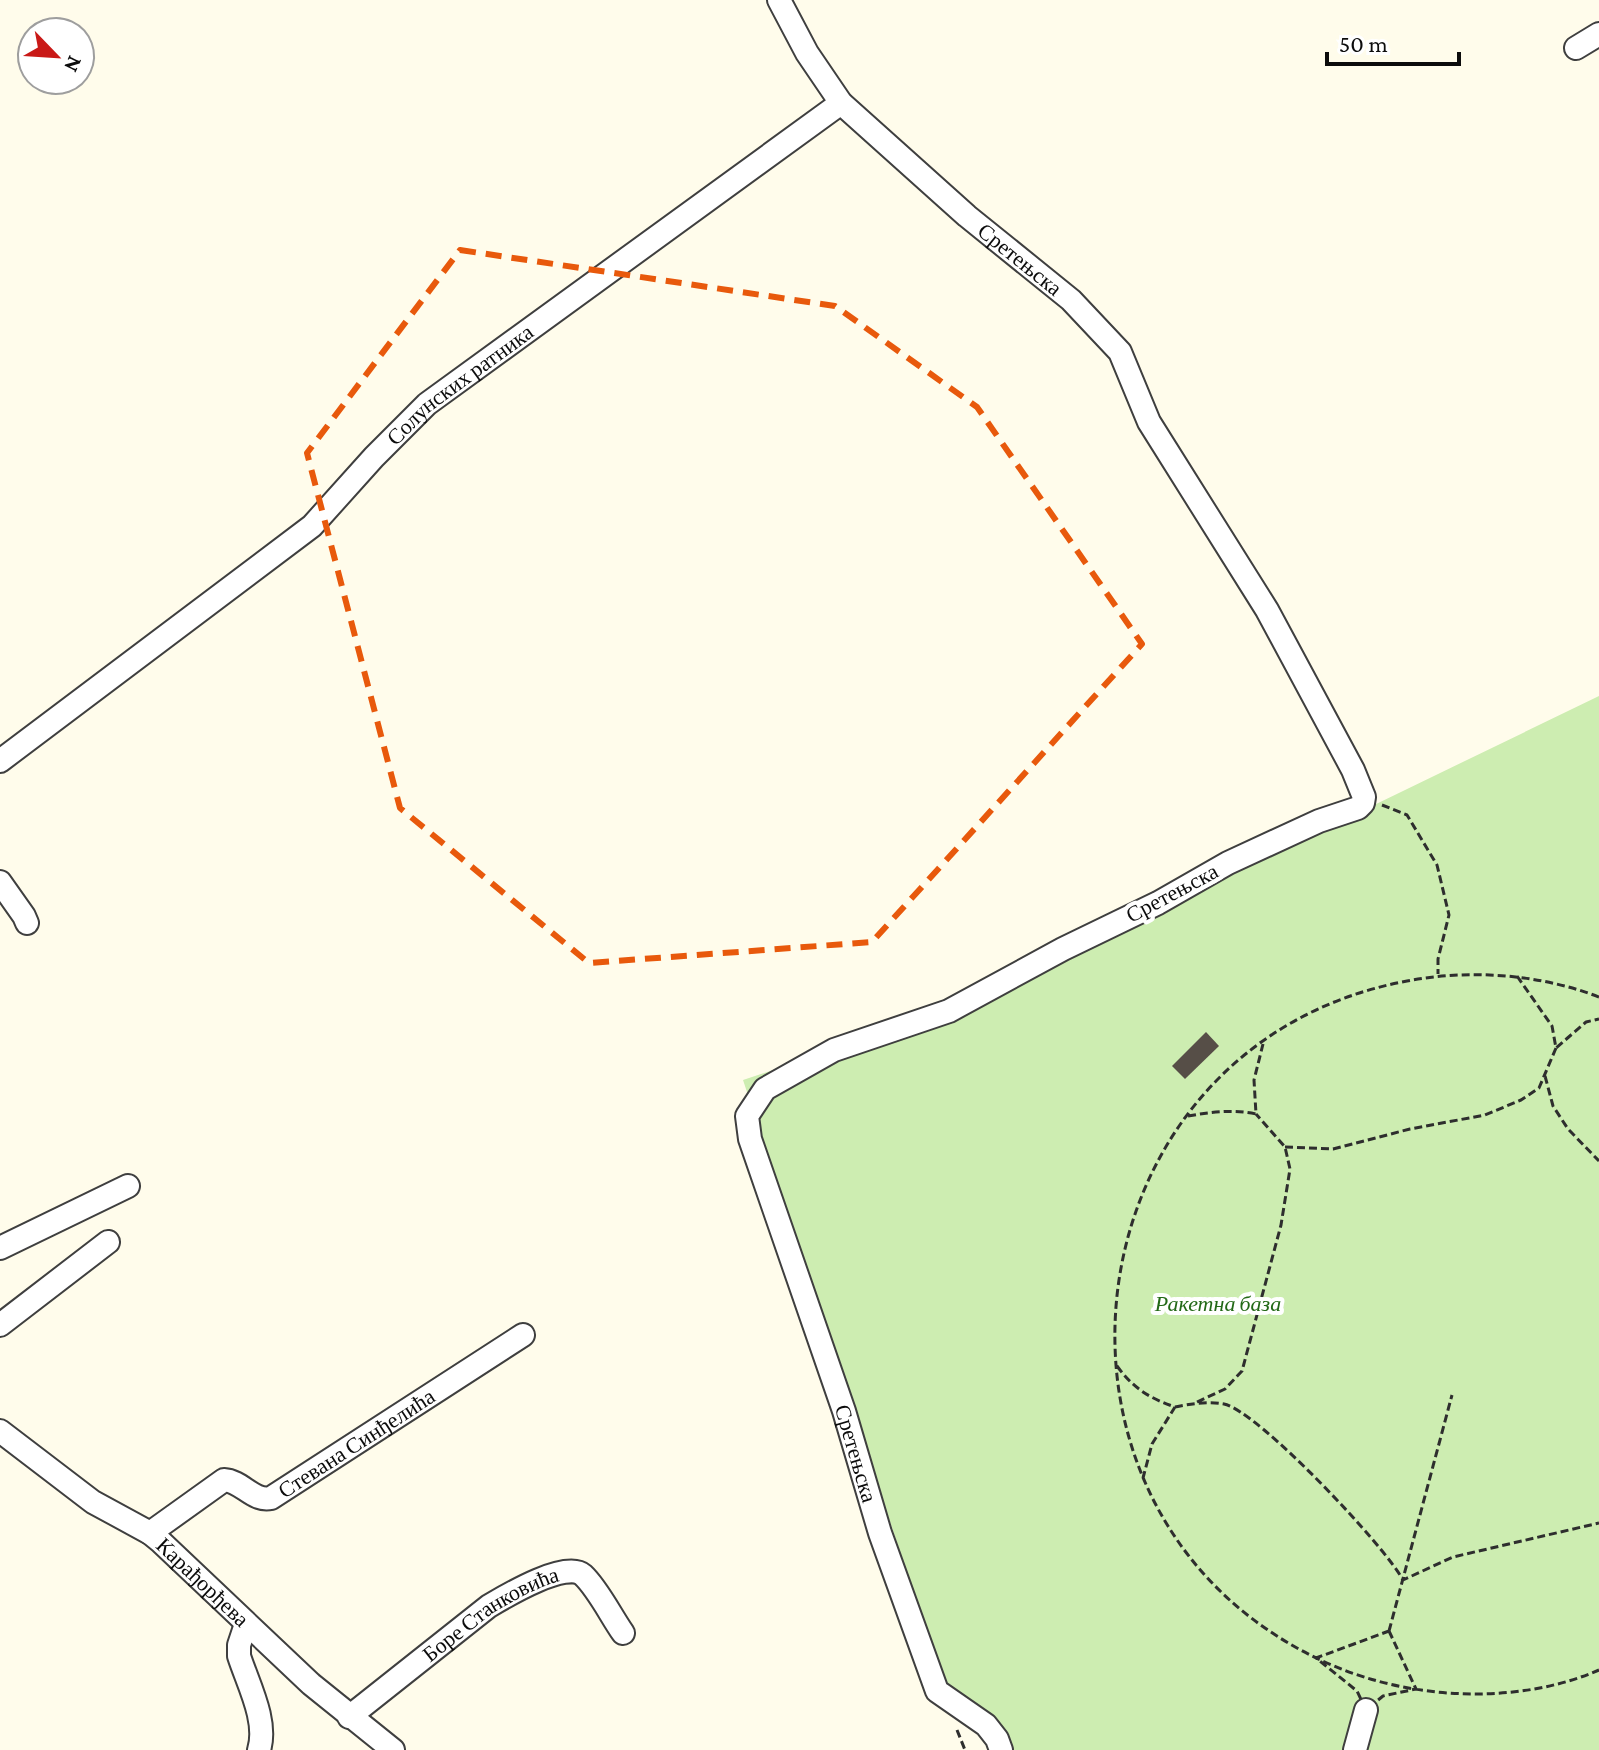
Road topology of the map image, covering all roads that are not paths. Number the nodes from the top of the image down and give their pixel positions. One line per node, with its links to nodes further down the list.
1 (779, 0): 4 (street)
2 (1599, 34): 3 (street)
3 (1576, 48)
4 (841, 103): 5 (street, Солунских ратника); 21 (street, Сретењска)
5 (0, 761)
6 (0, 882): 7 (street)
7 (27, 923)
8 (128, 1186): 10 (street)
9 (108, 1242): 11 (street)
10 (0, 1248)
11 (0, 1325)
12 (523, 1335): 14 (street, Стевана Синђелића)
13 (0, 1431): 14 (street, Карађорђева)
14 (150, 1533): 15 (street, Карађорђева)
15 (246, 1624): 18 (street, Карађорђева); 19 (street)
16 (623, 1633): 18 (street, Боре Станковића)
17 (1366, 1710): 22 (street)
18 (349, 1717): 20 (street, Карађорђева)
19 (259, 1750)
20 (393, 1750)
21 (1001, 1750)
22 (1355, 1750)

